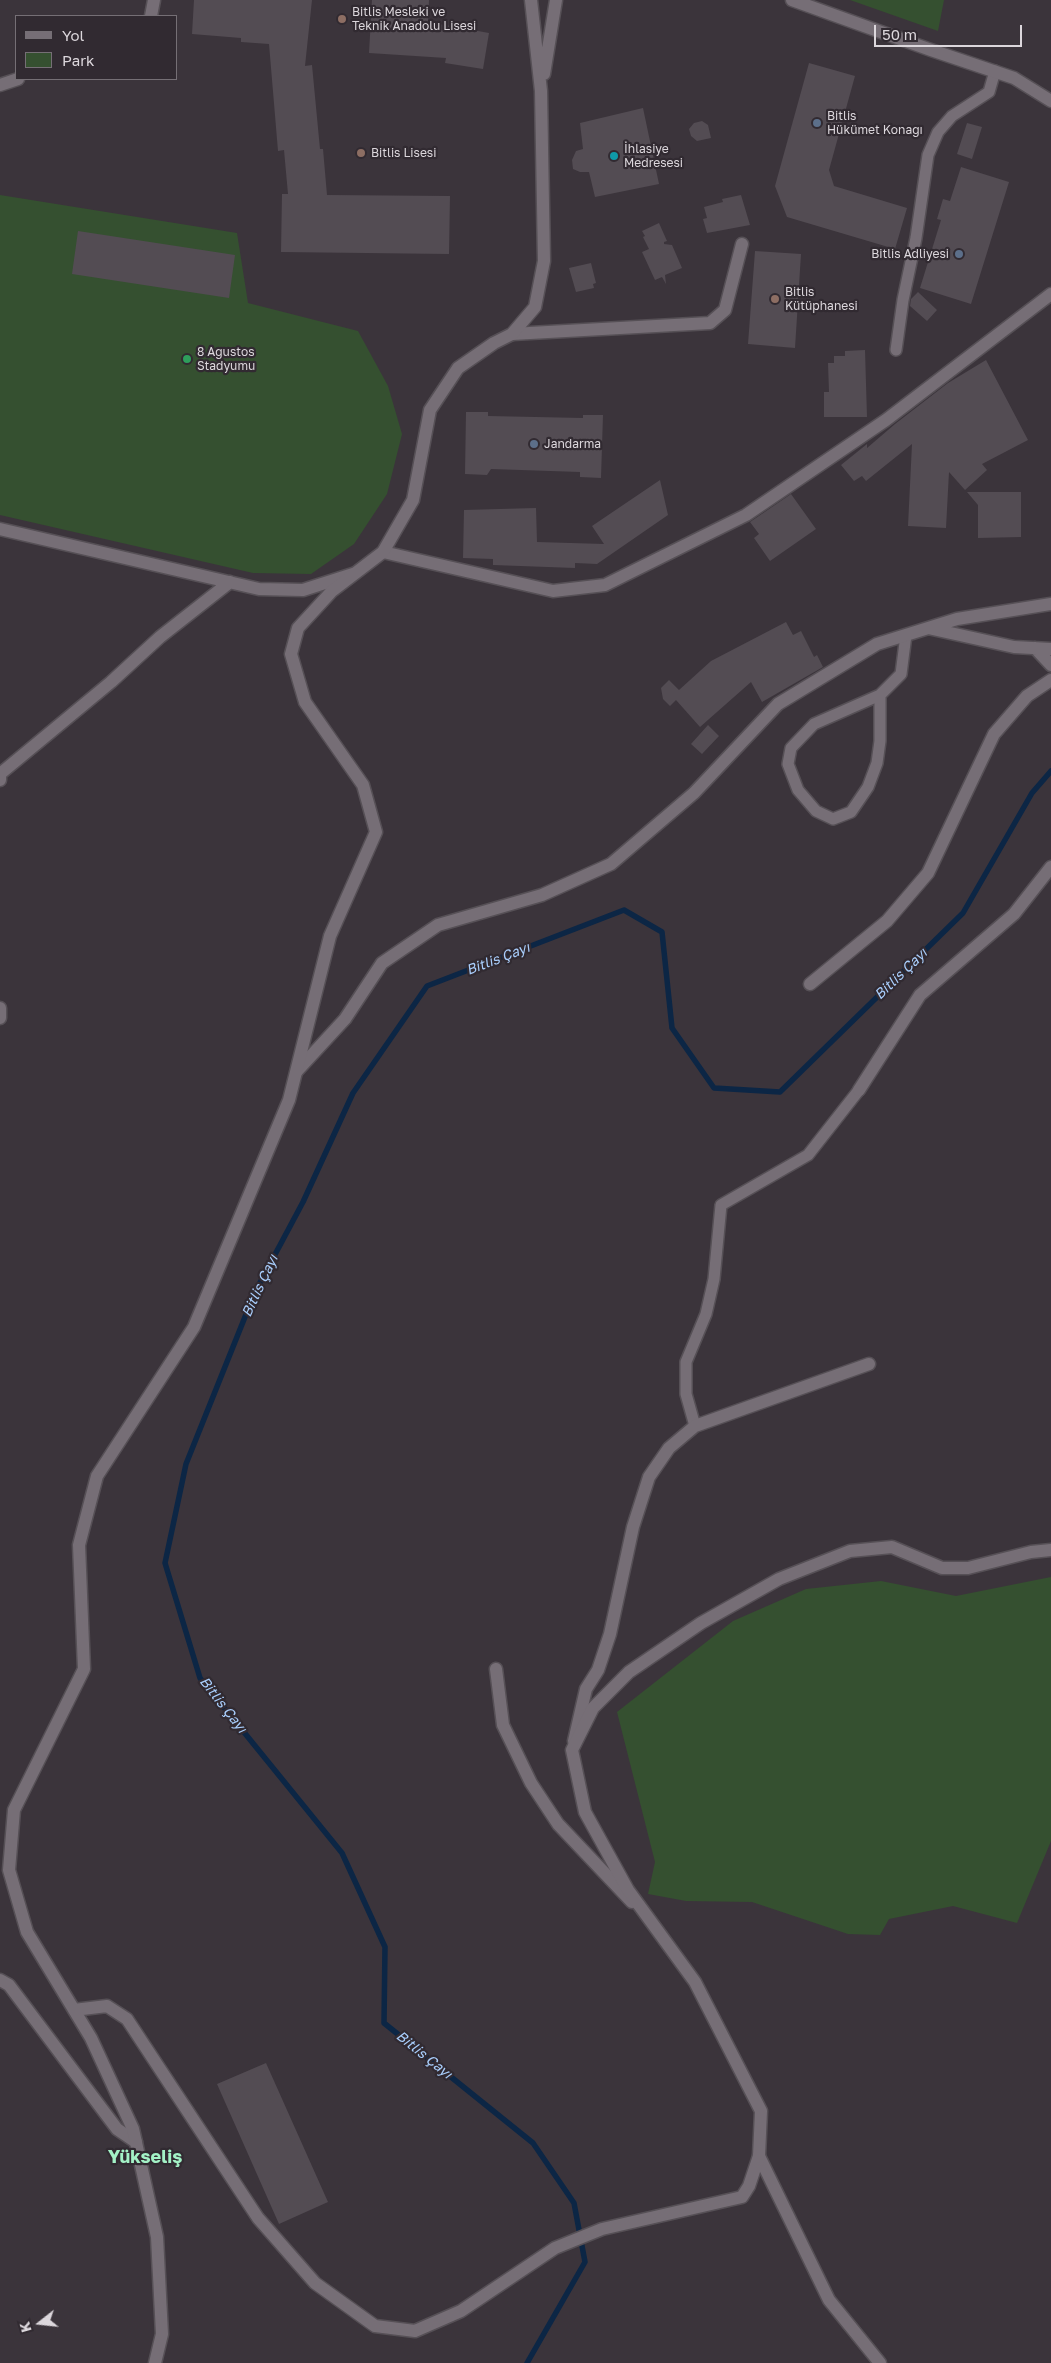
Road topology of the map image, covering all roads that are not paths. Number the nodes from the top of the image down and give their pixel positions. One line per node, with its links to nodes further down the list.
1 (154, 0): 5 (street)
2 (531, 0): 9 (street)
3 (556, 0): 9 (street)
4 (792, 0): 6 (street)
5 (151, 15)
6 (995, 71): 10 (street); 14 (lane)
7 (15, 80): 8 (street)
8 (0, 85)
9 (541, 91): 13 (street)
10 (1051, 101)
11 (742, 244): 13 (street)
12 (1051, 294): 16 (street)
13 (512, 334): 16 (street)
14 (896, 350)
15 (0, 529): 18 (street)
16 (383, 552): 17 (street)
17 (354, 574): 18 (street); 32 (street)
18 (230, 582): 27 (street)
19 (1051, 604): 20 (street)
20 (927, 628): 21 (street); 22 (street)
21 (906, 635): 26 (lane); 32 (street)
22 (1035, 648): 23 (street); 24 (street)
23 (1051, 649)
24 (1051, 666)
25 (1051, 680): 29 (street)
26 (880, 695): 26 (lane)
27 (0, 780)
28 (1051, 867): 33 (street)
29 (810, 984)
30 (0, 1008): 31 (street)
31 (0, 1018)
32 (296, 1071): 41 (street)
33 (859, 1090): 35 (lane)
34 (869, 1364): 35 (street)
35 (695, 1426): 38 (street)
36 (1051, 1550): 38 (street)
37 (496, 1669): 39 (street)
38 (572, 1750): 39 (street)
39 (650, 1920): 43 (street)
40 (0, 1980): 42 (street)
41 (74, 2010): 42 (street); 43 (street)
42 (136, 2142): 44 (street)
43 (760, 2156): 45 (street)
44 (155, 2363)
45 (880, 2363)

